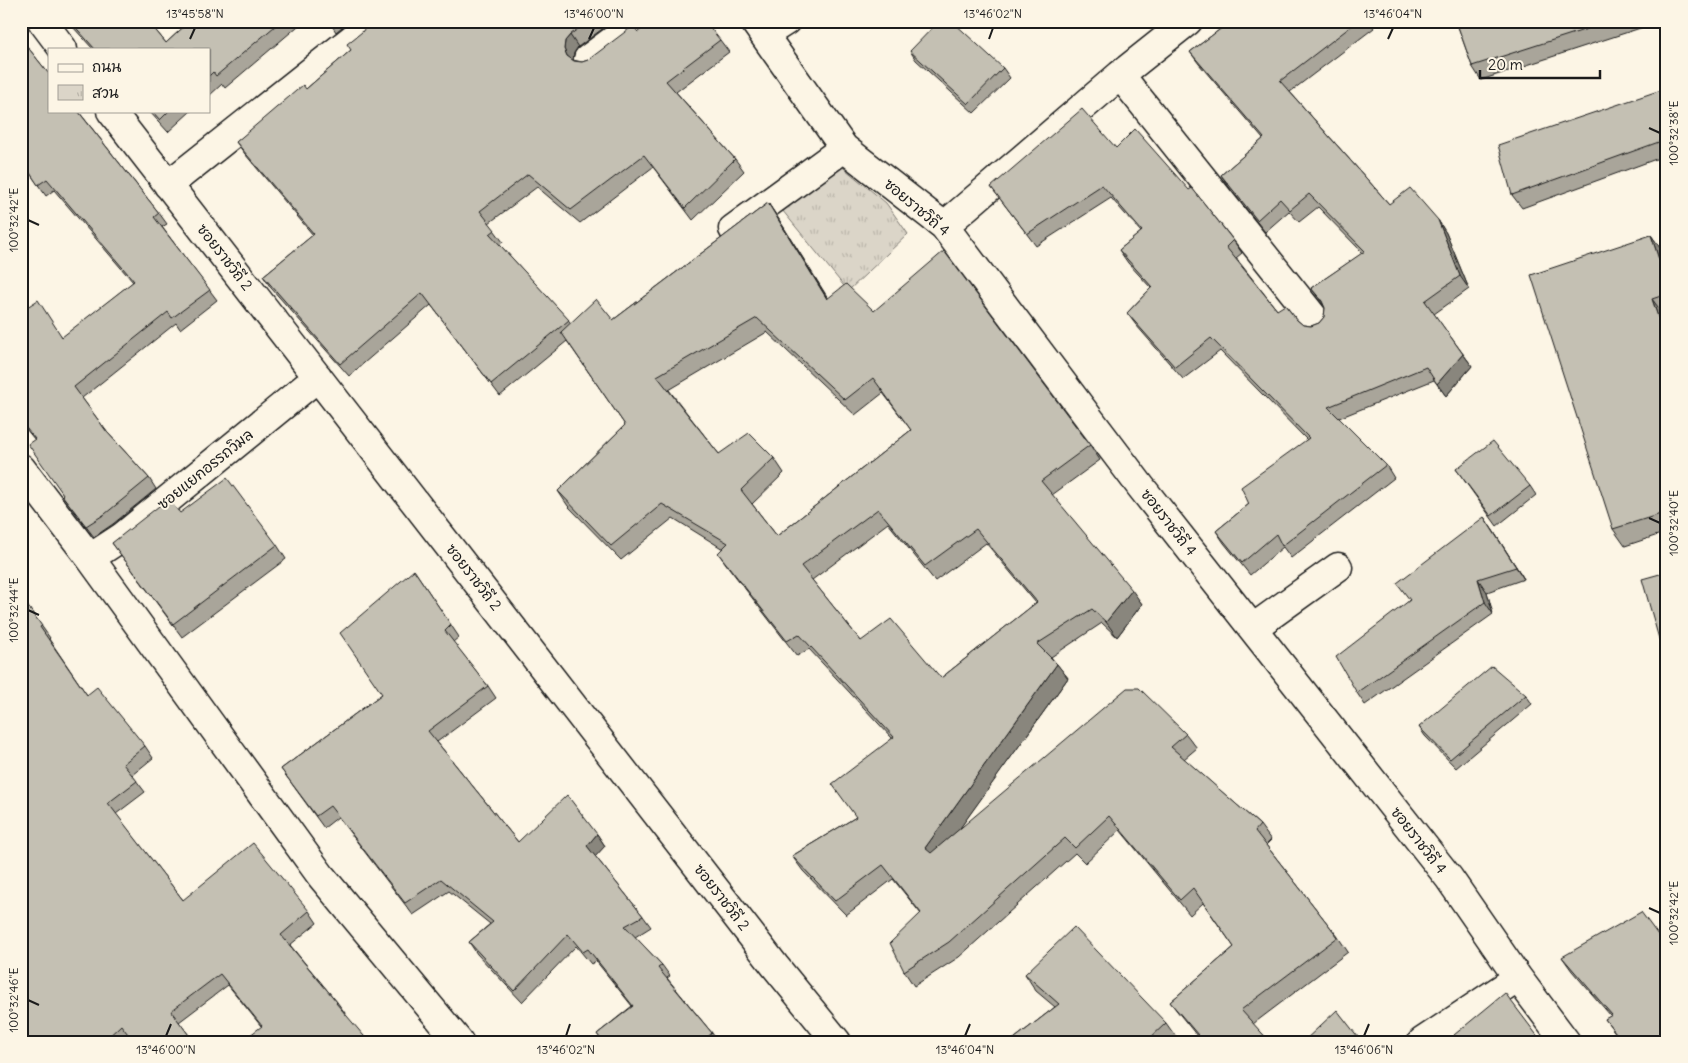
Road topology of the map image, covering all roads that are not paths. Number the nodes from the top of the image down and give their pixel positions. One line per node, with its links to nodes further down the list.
1 (42, 21): 6 (street)
2 (639, 21): 7 (street)
3 (1188, 21): 8 (street)
4 (768, 26): 10 (street, ซอยราชวิถี 4)
5 (361, 32): 11 (street)
6 (62, 48)
7 (588, 59)
8 (1120, 74): 12 (street); 14 (street)
9 (113, 112): 11 (street, ซอยราชวิถี 2)
10 (844, 148): 12 (street, ซอยราชวิถี 4); 13 (street)
11 (168, 185): 15 (street, ซอยราชวิถี 2)
12 (944, 226): 19 (street, ซอยราชวิถี 4)
13 (733, 229)
14 (1318, 323)
15 (318, 377): 17 (street, ซอยแยกอรรถวิมล); 22 (street, ซอยราชวิถี 2)
16 (21, 468): 17 (street)
17 (90, 558): 21 (street)
18 (1338, 567): 19 (street)
19 (1253, 628): 20 (street, ซอยราชวิถี 4)
20 (1518, 978): 23 (street); 24 (street, ซอยราชวิถี 4)
21 (459, 1042)
22 (837, 1042)
23 (1422, 1042)
24 (1566, 1042)

